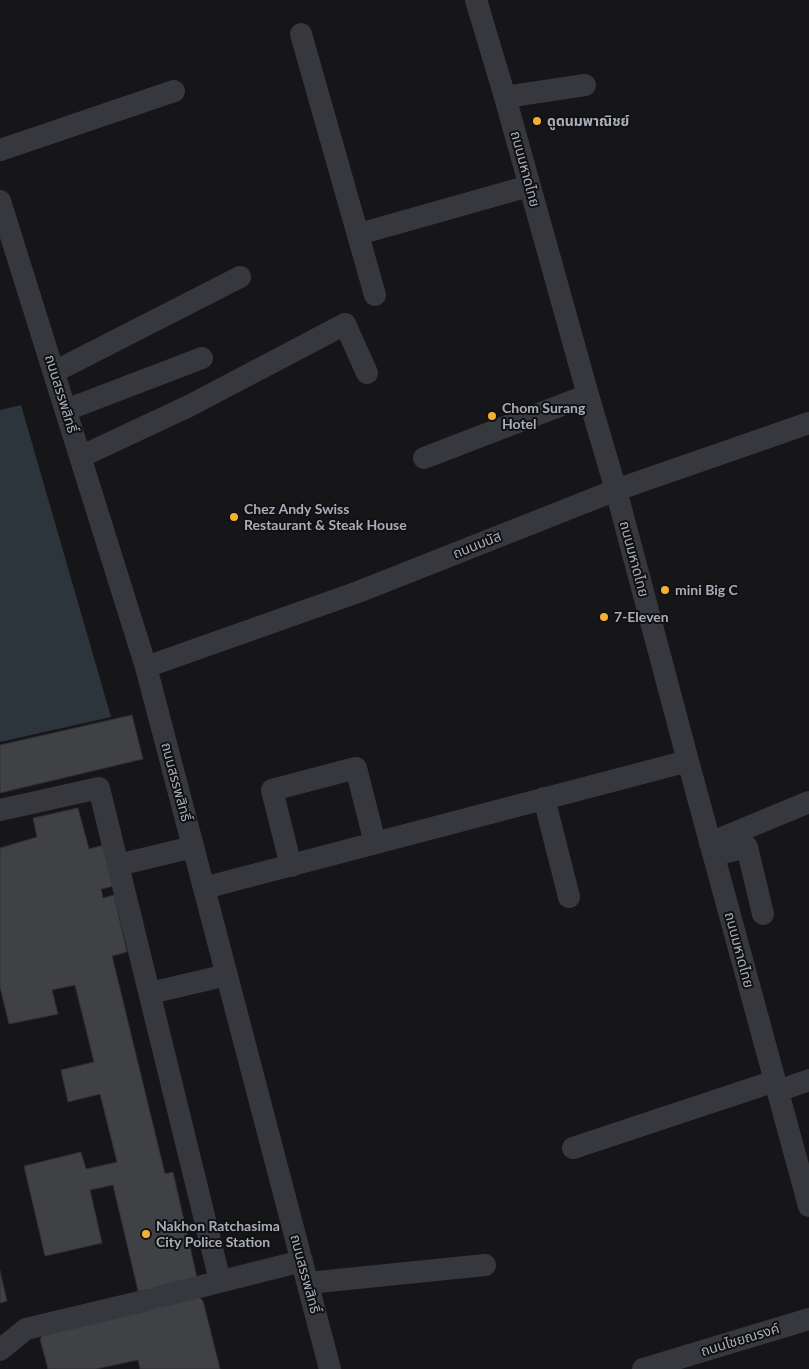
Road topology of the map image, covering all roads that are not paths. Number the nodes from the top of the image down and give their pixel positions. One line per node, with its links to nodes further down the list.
1 (476, 0): 5 (street, ถนนมหาดไทย)
2 (300, 34): 10 (street)
3 (585, 85): 5 (street)
4 (174, 91): 6 (street)
5 (505, 98): 7 (street, ถนนมหาดไทย)
6 (0, 150)
7 (529, 186): 10 (street); 16 (street, ถนนมหาดไทย)
8 (0, 201): 9 (street, ถนนสรรพสิทธิ์)
9 (5, 233): 14 (street, ถนนสรรพสิทธิ์)
10 (359, 234): 12 (street)
11 (240, 277): 14 (street)
12 (375, 295)
13 (202, 358): 17 (street)
14 (54, 372): 17 (street, ถนนสรรพสิทธิ์)
15 (367, 373): 19 (street)
16 (588, 395): 20 (street); 21 (street, ถนนมหาดไทย)
17 (66, 410): 19 (street, ถนนสรรพสิทธิ์)
18 (809, 423): 21 (street, ถนนมนัส)
19 (80, 457): 22 (street, ถนนสรรพสิทธิ์)
20 (424, 458)
21 (616, 490): 22 (street, ถนนมนัส); 23 (street, ถนนมหาดไทย)
22 (146, 666): 28 (street, ถนนสรรพสิทธิ์)
23 (688, 761): 24 (street); 29 (street, ถนนมหาดไทย)
24 (544, 798): 27 (street); 33 (street)
25 (809, 802): 29 (street)
26 (0, 810): 30 (street)
27 (375, 843): 31 (street); 31 (street)
28 (194, 847): 30 (street); 32 (street, ถนนสรรพสิทธิ์)
29 (712, 849): 34 (street); 38 (street, ถนนมหาดไทย)
30 (118, 864): 36 (street)
31 (291, 866): 32 (street)
32 (204, 888): 35 (street, ถนนสรรพสิทธิ์)
33 (569, 897)
34 (763, 914)
35 (227, 975): 36 (street); 41 (street, ถนนสรรพสิทธิ์)
36 (150, 993): 43 (street)
37 (809, 1080): 38 (street)
38 (776, 1086): 39 (street); 40 (street, ถนนมหาดไทย)
39 (572, 1148)
40 (809, 1206)
41 (302, 1261): 43 (street); 44 (street, ถนนสรรพสิทธิ์)
42 (485, 1265): 44 (street)
43 (220, 1281): 46 (street)
44 (308, 1283): 47 (street, ถนนสรรพสิทธิ์)
45 (809, 1319): 48 (street, ถนนไชยณรงค์)
46 (0, 1350)
47 (330, 1369)
48 (642, 1369)

